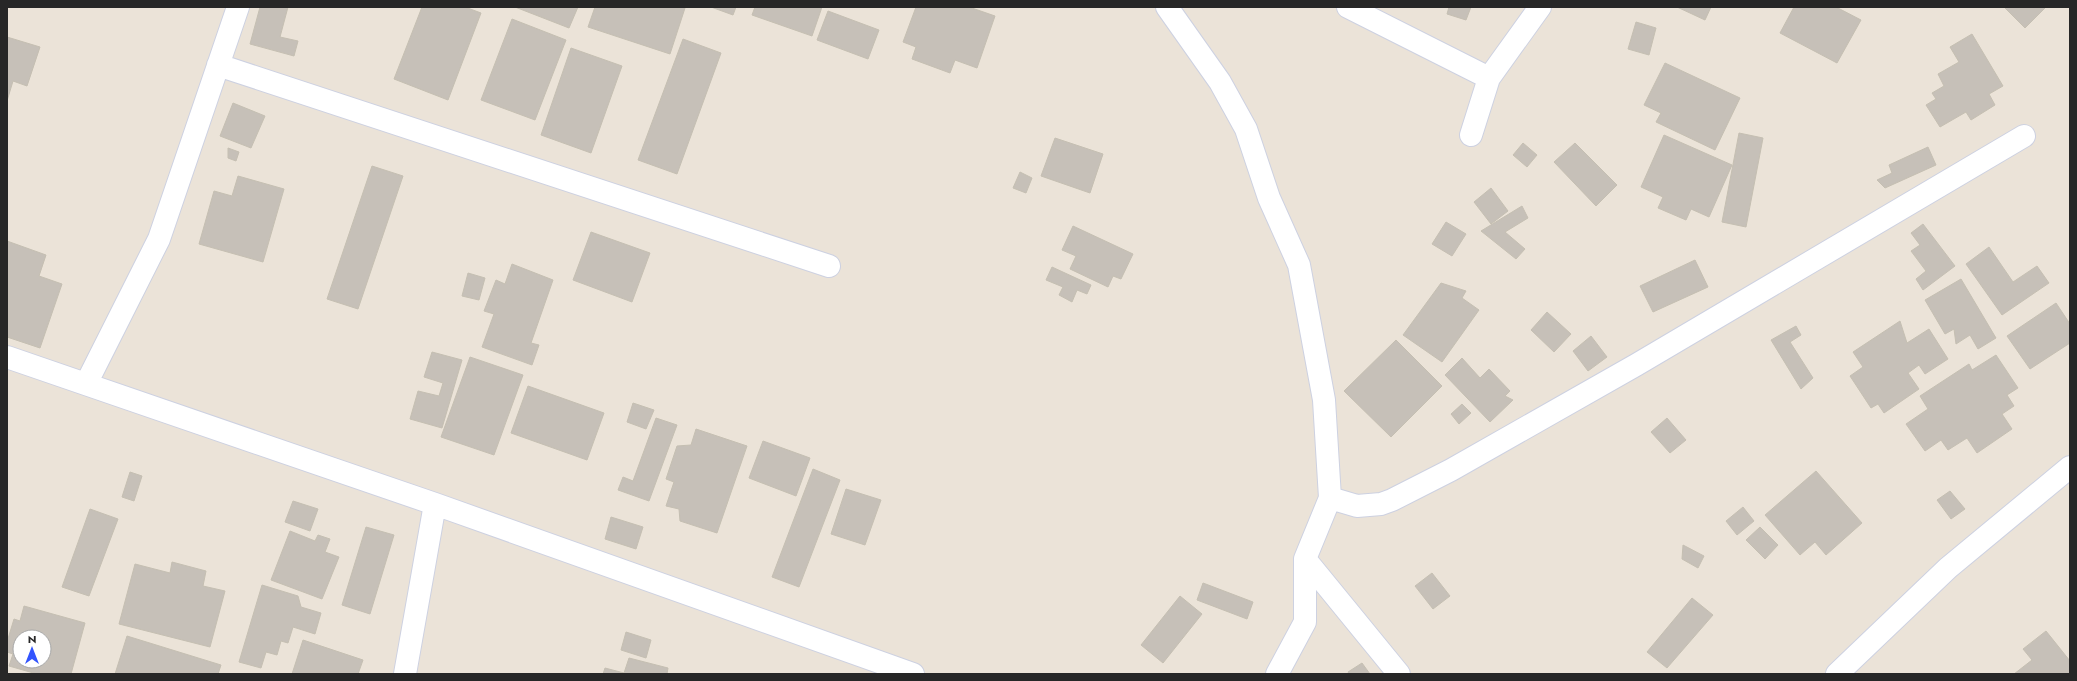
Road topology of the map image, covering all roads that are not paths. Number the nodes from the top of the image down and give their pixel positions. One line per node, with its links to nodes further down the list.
1 (238, 7): 5 (street)
2 (1167, 7): 13 (street)
3 (1348, 7): 6 (street)
4 (1540, 7): 6 (street)
5 (218, 65): 9 (street); 11 (street)
6 (1489, 78): 7 (street)
7 (1472, 135)
8 (2024, 136): 13 (street)
9 (829, 266)
10 (7, 357): 11 (street)
11 (86, 384): 14 (street)
12 (2070, 468): 20 (street)
13 (1330, 498): 15 (street)
14 (435, 504): 16 (street); 17 (street)
15 (1304, 559): 18 (street); 19 (street)
16 (405, 674)
17 (913, 674)
18 (1277, 674)
19 (1399, 674)
20 (1837, 674)

